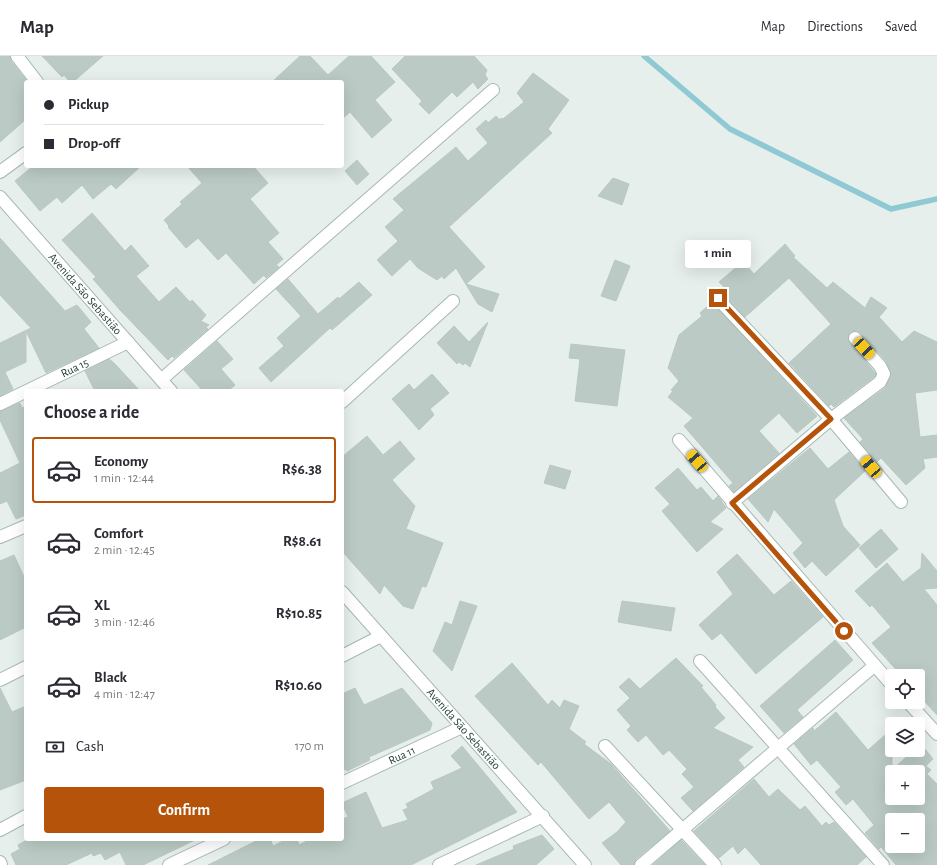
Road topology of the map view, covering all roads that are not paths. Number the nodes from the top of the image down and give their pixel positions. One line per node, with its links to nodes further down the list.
1 (17, 56): 2 (street)
2 (35, 80)
3 (493, 90): 11 (street)
4 (24, 154): 5 (street)
5 (0, 172)
6 (0, 197): 10 (street, Avenida São Sebastião)
7 (718, 298): 17 (street)
8 (453, 301): 15 (street)
9 (855, 338): 17 (street)
10 (128, 342): 11 (street, Avenida São Sebastião); 12 (street, Rua 15)
11 (162, 379): 13 (street, Avenida São Sebastião)
12 (31, 389)
13 (170, 389)
14 (24, 392): 16 (street, Rua 15)
15 (344, 400)
16 (0, 404)
17 (831, 419): 19 (street); 20 (street)
18 (679, 440): 20 (street)
19 (901, 502)
20 (732, 503): 27 (street)
21 (24, 527): 22 (street)
22 (0, 538)
23 (344, 594): 24 (street, Avenida São Sebastião)
24 (381, 636): 25 (street); 32 (street, Avenida São Sebastião)
25 (344, 655)
26 (700, 661): 35 (street)
27 (874, 666): 29 (street); 35 (street)
28 (24, 668): 30 (street)
29 (885, 678)
30 (0, 680)
31 (914, 709): 33 (street)
32 (462, 727): 36 (street, Rua 11); 37 (street, Avenida São Sebastião)
33 (937, 734)
34 (605, 746): 39 (street)
35 (780, 748): 39 (street); 49 (street)
36 (344, 782)
37 (543, 816): 45 (street); 46 (street, Avenida São Sebastião)
38 (24, 817): 40 (street)
39 (682, 829): 47 (street); 48 (street)
40 (0, 830)
41 (220, 841): 44 (street)
42 (0, 862): 43 (street)
43 (1, 865)
44 (169, 865)
45 (439, 865)
46 (585, 865)
47 (642, 865)
48 (715, 865)
49 (883, 865)

